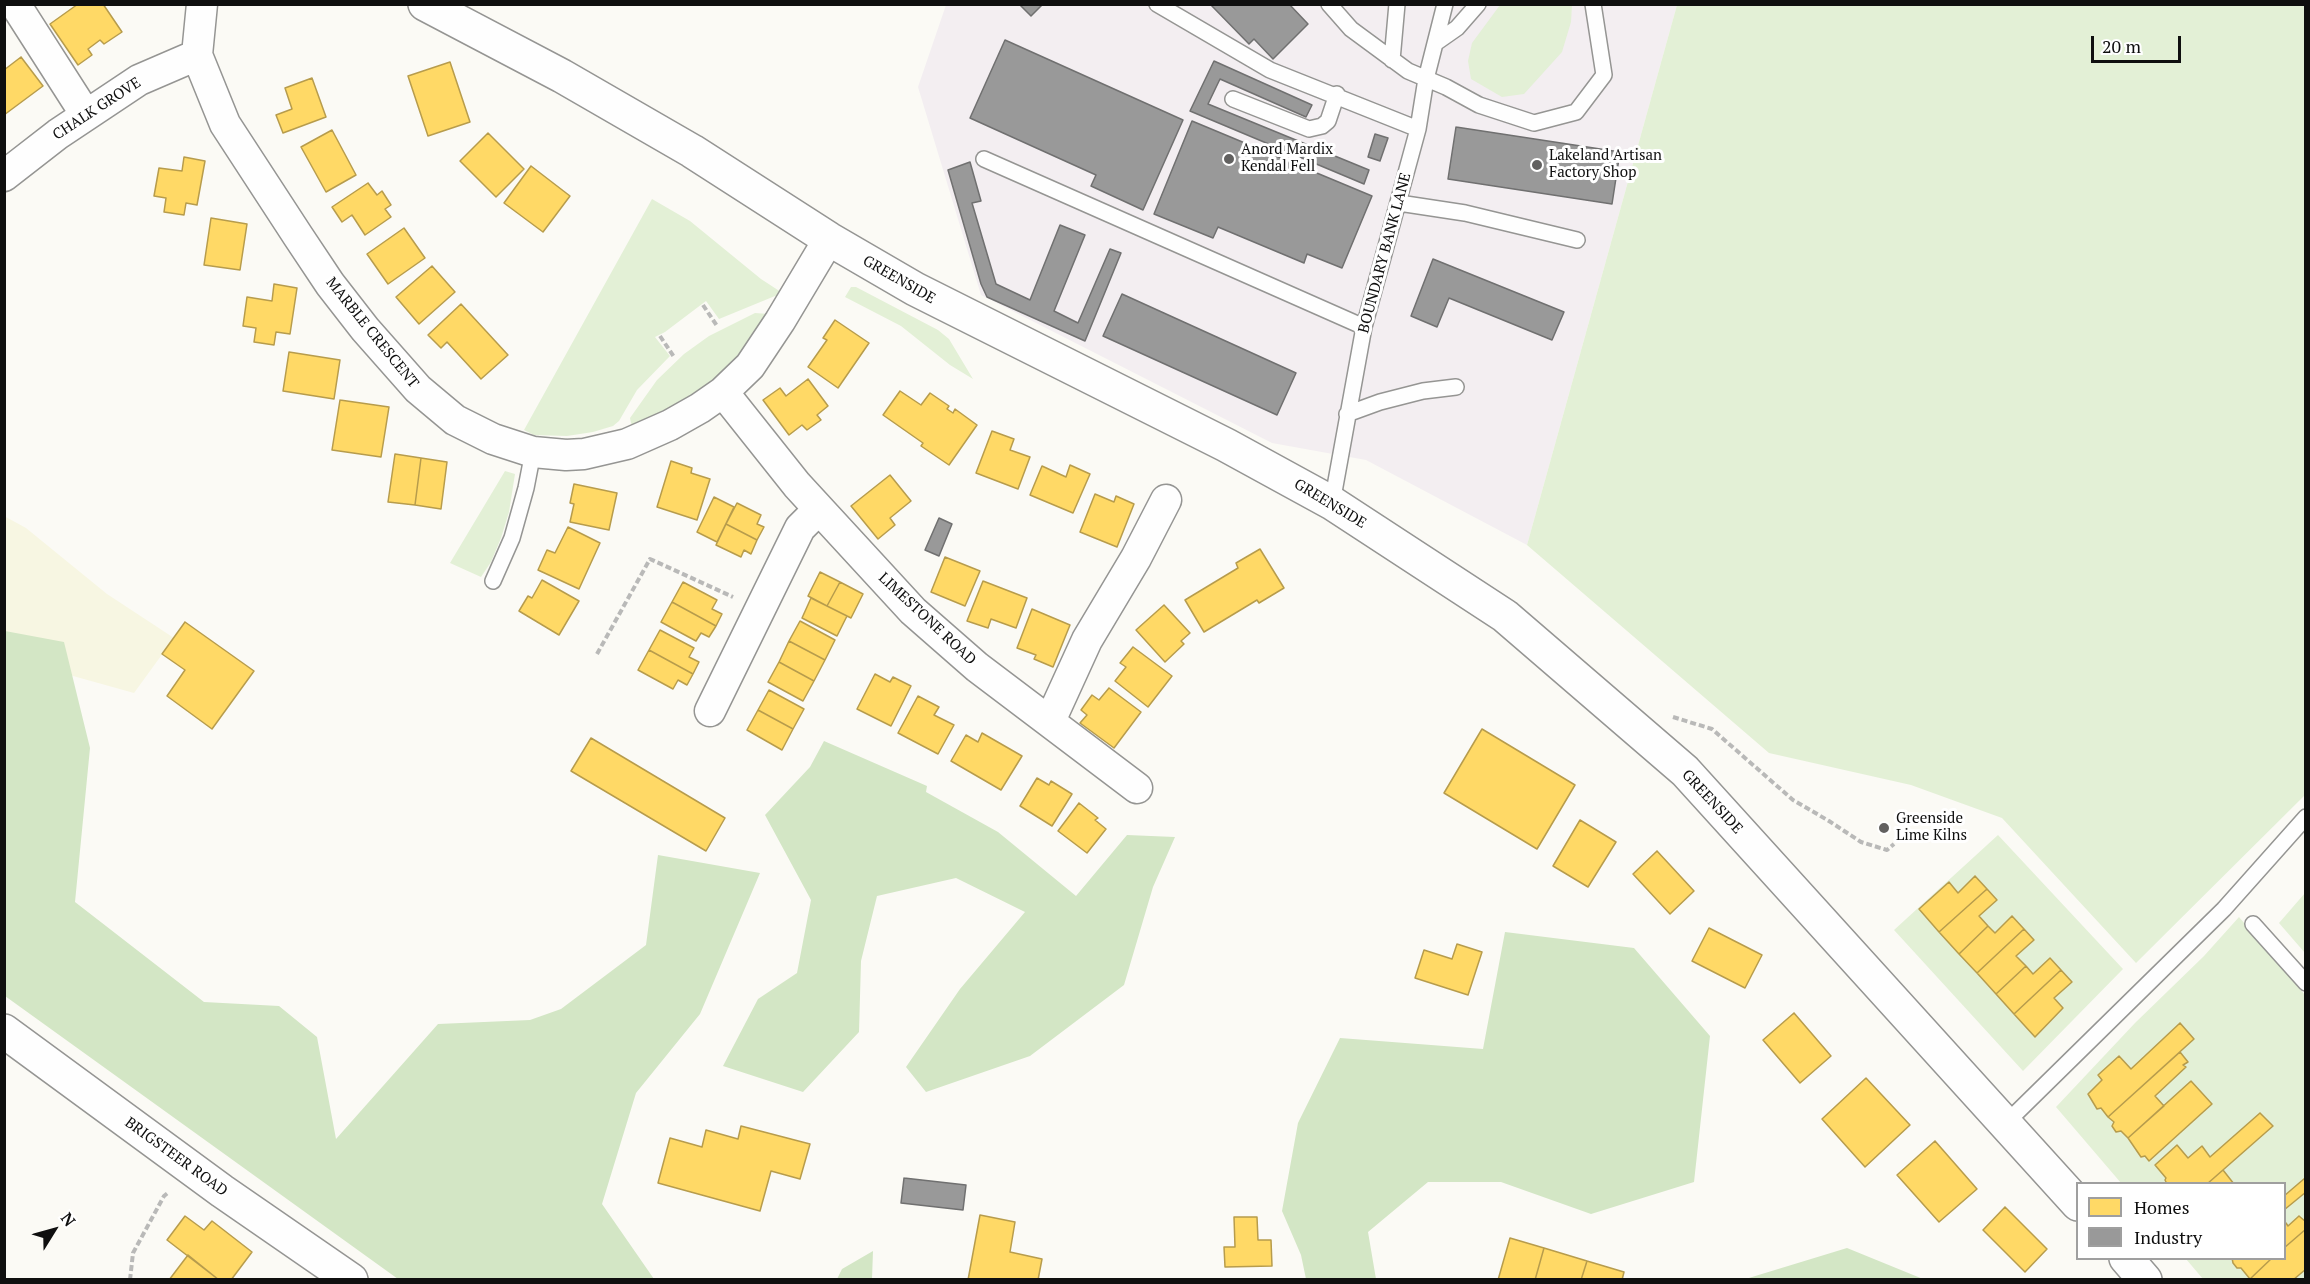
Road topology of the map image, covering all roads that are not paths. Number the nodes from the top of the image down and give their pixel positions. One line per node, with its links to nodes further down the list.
1 (15, 4): 16 (street)
2 (202, 4): 11 (street, MARBLE CRESCENT)
3 (1157, 4): 14 (lane)
4 (1329, 4): 12 (lane)
5 (1397, 4): 12 (lane)
6 (1445, 4): 10 (lane, BOUNDARY BANK LANE)
7 (1478, 4): 10 (lane)
8 (1593, 4): 13 (lane)
9 (427, 6): 21 (street, GREENSIDE)
10 (1437, 42): 13 (lane, BOUNDARY BANK LANE)
11 (197, 55): 16 (street, CHALK GROVE); 27 (street, MARBLE CRESCENT)
12 (1392, 60): 13 (lane)
13 (1426, 79): 17 (lane, BOUNDARY BANK LANE)
14 (1337, 94): 15 (lane); 17 (lane)
15 (1233, 99)
16 (87, 115): 19 (street, CHALK GROVE)
17 (1418, 129): 20 (lane, BOUNDARY BANK LANE)
18 (984, 159): 23 (lane)
19 (4, 176)
20 (1399, 203): 22 (lane); 23 (lane, BOUNDARY BANK LANE)
21 (829, 239): 25 (street, MARBLE CRESCENT); 29 (street, GREENSIDE)
22 (1577, 240)
23 (1364, 327): 26 (lane, BOUNDARY BANK LANE)
24 (1456, 387): 26 (lane)
25 (723, 392): 27 (street, MARBLE CRESCENT); 30 (street, LIMESTONE ROAD)
26 (1347, 414): 29 (lane, BOUNDARY BANK LANE)
27 (533, 452): 31 (lane)
28 (1166, 500): 33 (street)
29 (1332, 503): 39 (street, GREENSIDE)
30 (819, 509): 32 (street); 33 (street, LIMESTONE ROAD)
31 (493, 581)
32 (710, 711)
33 (1050, 722): 34 (street, LIMESTONE ROAD)
34 (1137, 788)
35 (2306, 817): 39 (lane)
36 (2253, 924): 37 (lane)
37 (2306, 983)
38 (4, 1031): 42 (street, BRIGSTEER ROAD)
39 (2005, 1124): 40 (street, GREENSIDE)
40 (2076, 1202)
41 (2128, 1260): 43 (street)
42 (351, 1280)
43 (2145, 1280)

